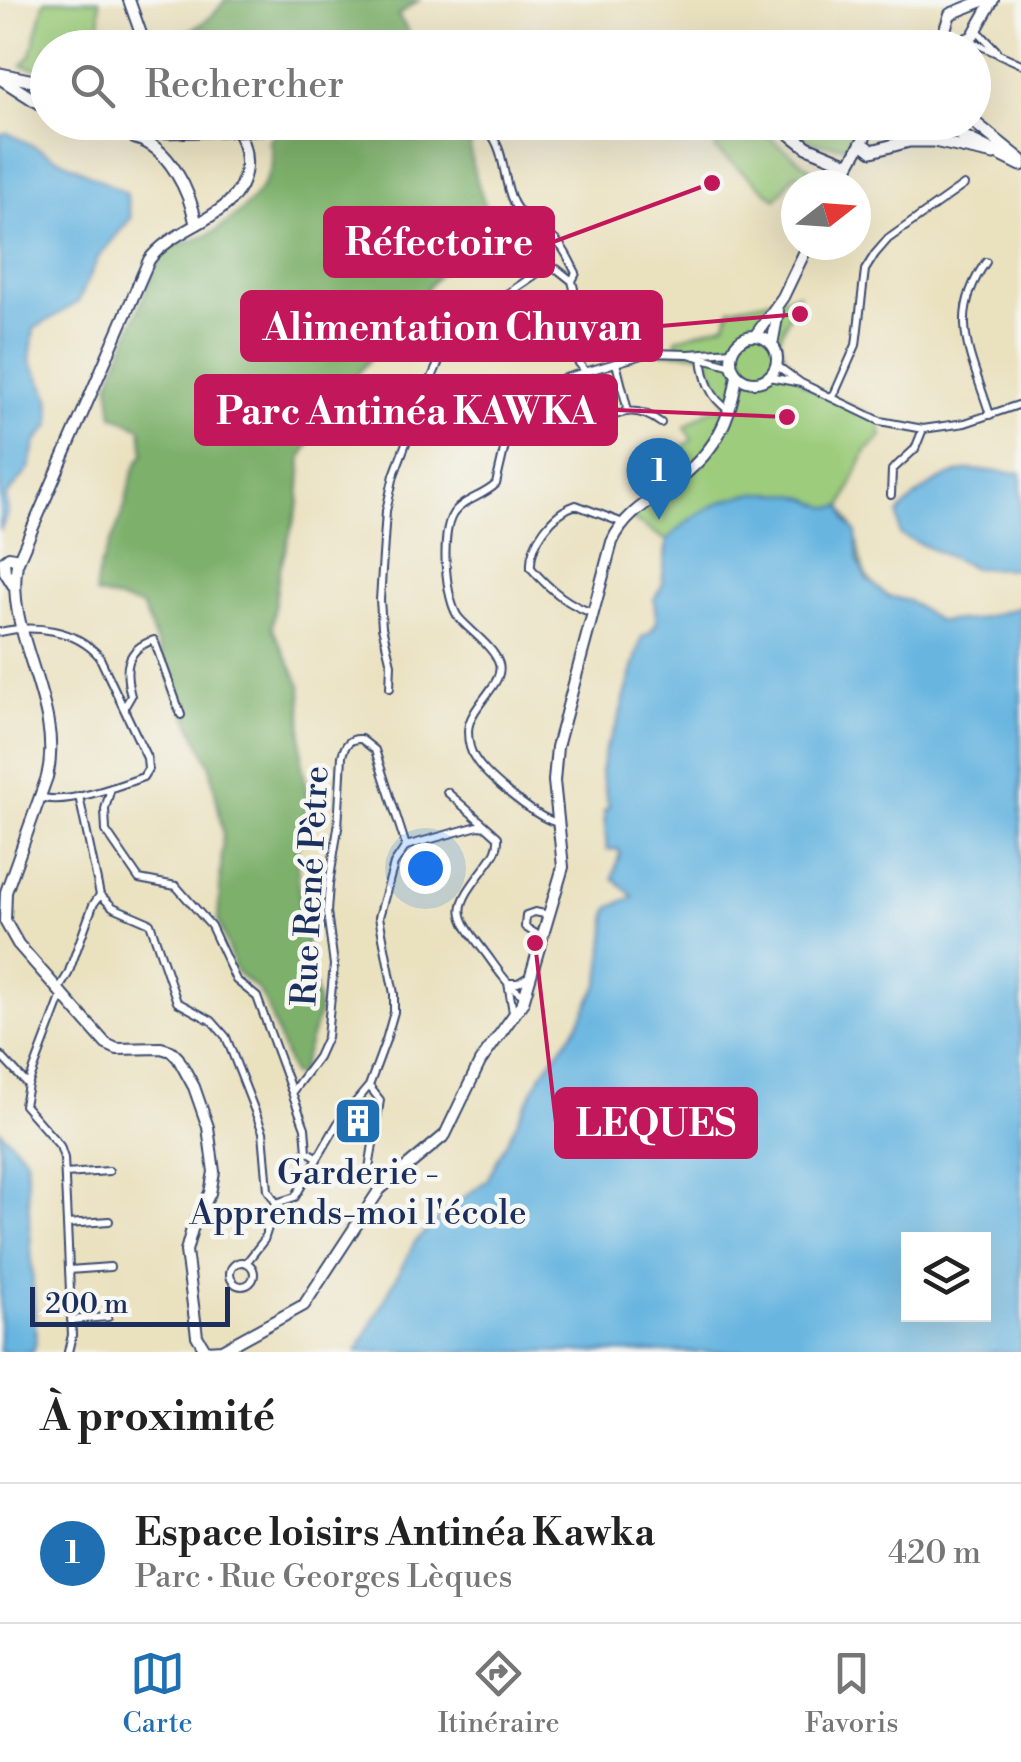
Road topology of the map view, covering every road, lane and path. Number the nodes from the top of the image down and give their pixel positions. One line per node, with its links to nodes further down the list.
1 (130, 0): 6 (main road)
2 (986, 0): 4 (main road)
3 (993, 0): 5 (main road)
4 (960, 10): 5 (main road); 7 (main road)
5 (976, 28)
6 (140, 30)
7 (946, 30)
8 (991, 44): 10 (street)
9 (991, 49): 10 (street)
10 (997, 51): 11 (street)
11 (1021, 64)
12 (0, 76): 13 (main road); 14 (main road)
13 (30, 81)
14 (30, 97)
15 (991, 137): 25 (main road)
16 (144, 140): 27 (main road)
17 (174, 140): 27 (main road)
18 (242, 140): 30 (main road)
19 (494, 140): 33 (street)
20 (798, 140): 26 (main road)
21 (864, 140): 23 (main road)
22 (968, 140): 24 (main road)
23 (862, 143): 24 (main road); 26 (main road)
24 (994, 154): 25 (main road)
25 (1021, 163)
26 (848, 164): 28 (main road)
27 (173, 168): 30 (main road)
28 (845, 170)
29 (964, 184): 47 (street)
30 (198, 218): 58 (main road)
31 (801, 260): 34 (main road)
32 (986, 262): 51 (street)
33 (572, 281): 43 (street); 60 (street)
34 (783, 296): 35 (main road); 36 (main road)
35 (755, 336): 36 (main road); 37 (main road)
36 (772, 345): 41 (main road)
37 (732, 351): 38 (street); 42 (main road)
38 (689, 354): 39 (street); 40 (street)
39 (702, 357): 42 (street); 49 (street)
40 (616, 363): 43 (street); 50 (street)
41 (776, 365): 44 (main road); 46 (street)
42 (734, 370): 45 (main road); 49 (main road)
43 (586, 372): 67 (street)
44 (769, 377): 45 (main road); 46 (street)
45 (752, 382): 49 (main road)
46 (801, 383): 47 (street)
47 (833, 397): 54 (street)
48 (1021, 404): 51 (street)
49 (730, 409): 56 (main road)
50 (628, 411): 52 (street); 53 (street)
51 (990, 414): 54 (street)
52 (661, 423)
53 (586, 426)
54 (923, 429): 55 (street)
55 (890, 495)
56 (623, 523): 57 (main road); 57 (street)
57 (592, 613): 67 (main road)
58 (23, 628): 59 (street); 61 (street); 66 (main road)
59 (0, 632)
60 (390, 688)
61 (123, 709): 62 (street); 63 (street)
62 (181, 715)
63 (111, 788): 65 (street); 82 (street)
64 (447, 792): 68 (street)
65 (79, 796): 66 (street); 70 (street)
66 (41, 797): 72 (main road)
67 (560, 823): 71 (main road)
68 (487, 827): 69 (street); 75 (street)
69 (406, 846): 81 (street); 82 (street, Rue René Pètre)
70 (100, 895): 76 (street); 87 (street)
71 (549, 916): 73 (main road); 73 (street)
72 (2, 918): 76 (main road)
73 (542, 937): 74 (main road)
74 (532, 973): 75 (street); 77 (main road)
75 (508, 983): 77 (street); 78 (street)
76 (60, 992): 80 (street); 95 (main road)
77 (525, 996): 78 (main road)
78 (513, 1016): 86 (main road)
79 (0, 1054): 80 (street)
80 (28, 1085): 85 (street)
81 (369, 1086): 83 (street); 86 (street)
82 (292, 1092): 83 (street)
83 (317, 1157): 87 (street)
84 (108, 1171): 85 (street)
85 (65, 1174): 89 (street)
86 (380, 1189): 95 (main road)
87 (276, 1203): 90 (street)
88 (109, 1221): 89 (street)
89 (67, 1224): 92 (street)
90 (246, 1263)
91 (110, 1266): 92 (street)
92 (69, 1270): 94 (street)
93 (108, 1316): 94 (street)
94 (71, 1320): 96 (street)
95 (206, 1351)
96 (68, 1352)

